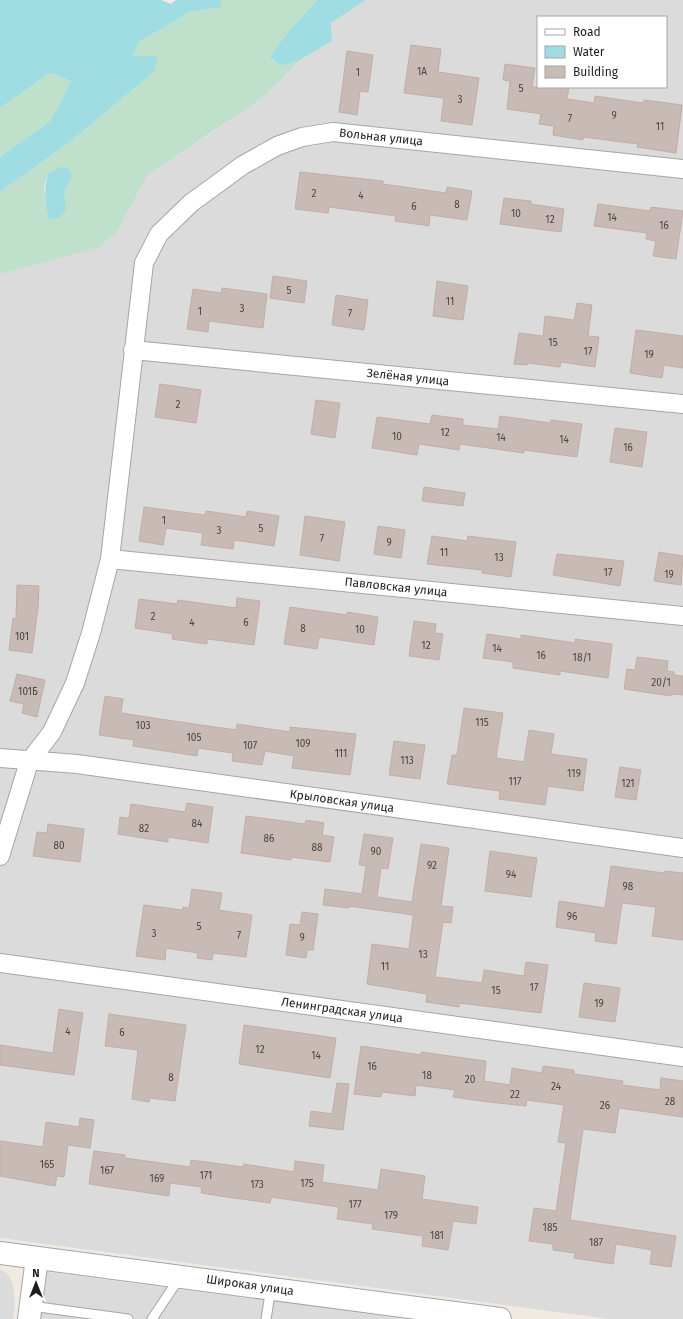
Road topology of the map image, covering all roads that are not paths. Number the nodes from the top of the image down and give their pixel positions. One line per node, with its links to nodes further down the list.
1 (683, 169): 2 (street, Вольная улица)
2 (133, 350): 3 (street, Зелёная улица); 4 (street, Вольная улица)
3 (683, 404)
4 (110, 559): 5 (street, Павловская улица); 7 (street, Вольная улица)
5 (683, 616)
6 (0, 758): 7 (street, Крыловская улица)
7 (29, 762): 8 (street, Крыловская улица); 9 (street)
8 (683, 848)
9 (0, 856)
10 (0, 964): 11 (street, Ленинградская улица)
11 (683, 1057)
12 (0, 1253): 13 (street, Широкая улица)
13 (37, 1258): 14 (street, Широкая улица); 16 (street)
14 (180, 1276): 15 (street, Широкая улица); 18 (lane)
15 (270, 1288): 19 (lane); 20 (street, Широкая улица)
16 (30, 1313): 17 (lane)
17 (128, 1319)
18 (152, 1319)
19 (266, 1319)
20 (500, 1319)

